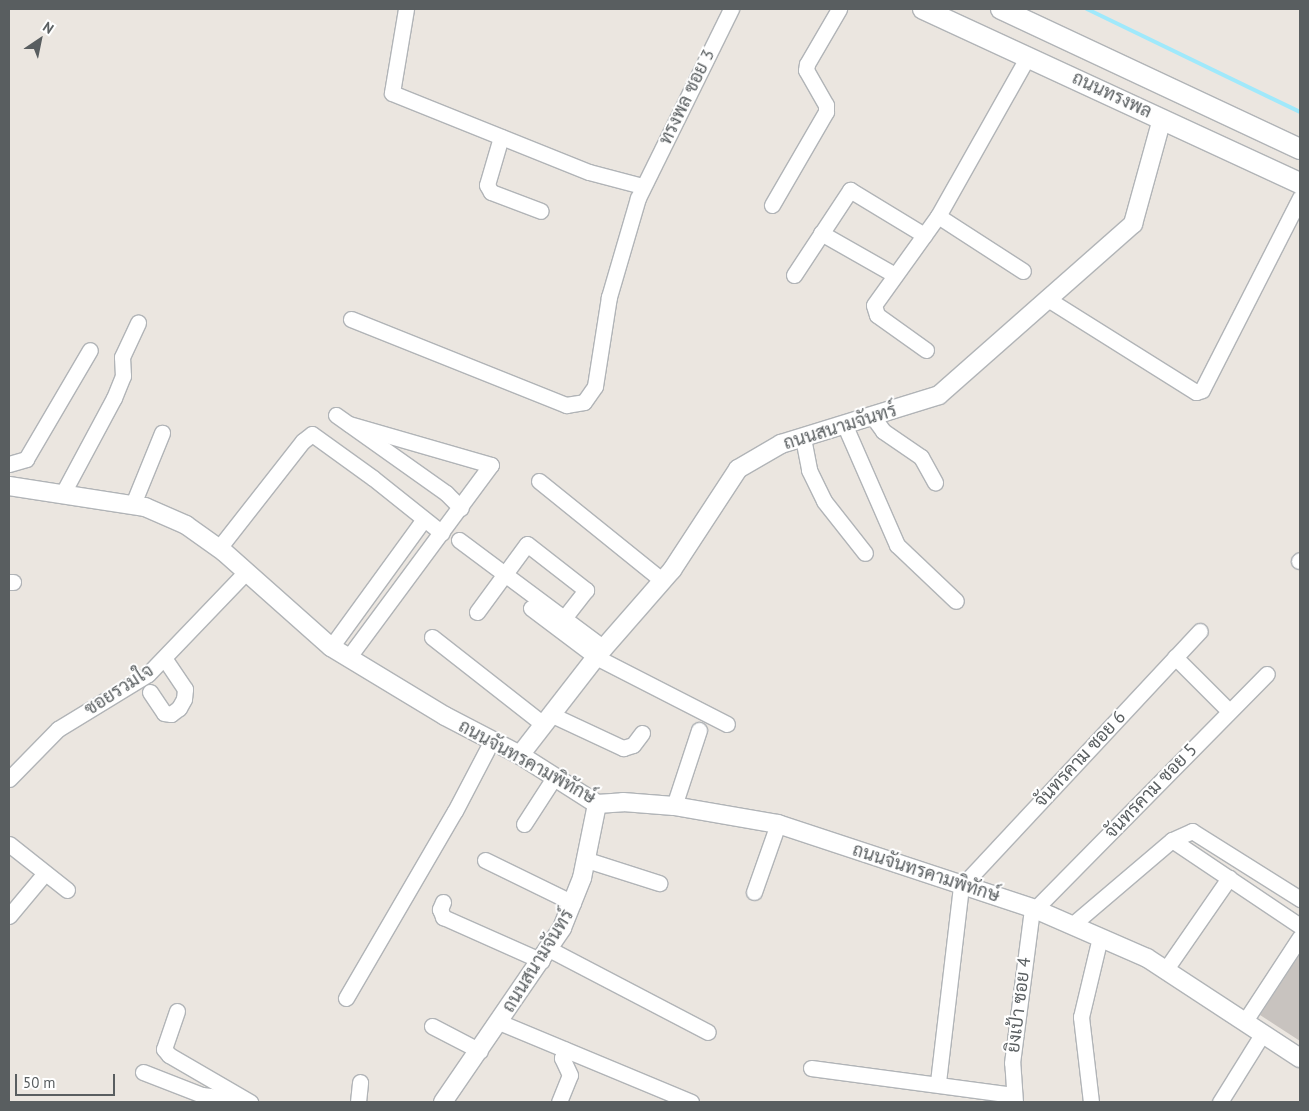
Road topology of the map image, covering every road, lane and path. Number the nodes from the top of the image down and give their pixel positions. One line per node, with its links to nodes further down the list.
1 (406, 9): 9 (street)
2 (731, 9): 12 (street, ทรงพล ซอย 3)
3 (839, 9): 14 (street)
4 (924, 9): 6 (main road, ถนนทรงพล)
5 (1000, 9): 7 (main road, ถนนทรงพล)
6 (1028, 56): 8 (main road, ถนนทรงพล); 16 (street)
7 (1187, 96): 8 (main road); 10 (main road, ถนนทรงพล)
8 (1168, 122): 11 (main road, ถนนทรงพล); 22 (street, ถนนสนามจันทร์)
9 (501, 137): 12 (street); 15 (street)
10 (1300, 149)
11 (1300, 183)
12 (642, 186): 23 (street, ทรงพล ซอย 3)
13 (1300, 198): 22 (street)
14 (772, 205)
15 (541, 211)
16 (938, 216): 18 (street); 19 (street)
17 (821, 233): 18 (street); 20 (street); 21 (street)
18 (924, 235): 21 (street)
19 (1023, 271)
20 (794, 275)
21 (895, 275): 26 (street)
22 (1046, 298): 28 (street, ถนนสนามจันทร์)
23 (352, 319)
24 (138, 323): 37 (street)
25 (90, 350): 33 (street)
26 (926, 350)
27 (336, 415): 29 (street)
28 (873, 416): 30 (street, ถนนสนามจันทร์); 35 (street)
29 (349, 424): 39 (street); 39 (street)
30 (845, 426): 32 (street, ถนนสนามจันทร์); 48 (street)
31 (162, 433): 38 (street)
32 (803, 438): 44 (street); 47 (street, ถนนสนามจันทร์)
33 (9, 464)
34 (539, 481): 47 (street)
35 (935, 482)
36 (9, 486): 37 (street, ถนนจันทรคามพิทักษ์)
37 (63, 493): 38 (street, ถนนจันทรคามพิทักษ์)
38 (133, 504): 43 (street, ถนนจันทรคามพิทักษ์)
39 (461, 508): 41 (street)
40 (424, 519): 41 (street); 43 (street); 54 (street)
41 (442, 533): 58 (street)
42 (460, 540): 46 (street)
43 (219, 548): 45 (street, ถนนจันทรคามพิทักษ์)
44 (864, 553)
45 (245, 573): 54 (street, ถนนจันทรคามพิทักษ์); 57 (street, ซอยรวมใจ)
46 (505, 575): 50 (street); 51 (street); 51 (street)
47 (664, 581): 55 (street, ถนนสนามจันทร์)
48 (956, 601)
49 (531, 608): 55 (street)
50 (477, 612)
51 (564, 618): 55 (street)
52 (1200, 631): 56 (street, จันทรคาม ซอย 6)
53 (432, 636): 62 (street)
54 (331, 647): 58 (street, ถนนจันทรคามพิทักษ์)
55 (600, 653): 62 (street, ถนนสนามจันทร์); 63 (street)
56 (1175, 657): 61 (street); 81 (street, จันทรคาม ซอย 6)
57 (165, 658): 60 (street); 69 (street, ซอยรวมใจ)
58 (348, 658): 66 (street, ถนนจันทรคามพิทักษ์)
59 (1267, 674): 61 (street, จันทรคาม ซอย 5)
60 (150, 692)
61 (1229, 711): 87 (street, จันทรคาม ซอย 5)
62 (546, 719): 65 (street); 67 (street, ถนนสนามจันทร์)
63 (727, 724)
64 (699, 730): 71 (street)
65 (642, 733)
66 (491, 742): 67 (street, ถนนจันทรคามพิทักษ์); 95 (street)
67 (520, 755): 68 (street, ถนนจันทรคามพิทักษ์)
68 (555, 776): 70 (street, ถนนจันทรคามพิทักษ์); 72 (street)
69 (9, 779)
70 (597, 804): 71 (street, ถนนจันทรคามพิทักษ์); 77 (street, ถนนสนามจันทร์)
71 (674, 806): 73 (street, ถนนจันทรคามพิทักษ์)
72 (524, 824)
73 (778, 824): 81 (street, ถนนจันทรคามพิทักษ์); 83 (street)
74 (1172, 840): 79 (street); 84 (street); 89 (street)
75 (9, 844): 78 (street)
76 (485, 860): 86 (street)
77 (586, 860): 80 (street); 86 (street, ถนนสนามจันทร์)
78 (45, 873): 82 (street); 88 (street)
79 (1229, 878): 90 (street); 94 (street)
80 (659, 883)
81 (961, 887): 87 (street, ถนนจันทรคามพิทักษ์); 108 (street)
82 (67, 890)
83 (754, 892)
84 (1300, 899)
85 (443, 902): 93 (street)
86 (573, 904): 93 (street, ถนนสนามจันทร์)
87 (1033, 908): 89 (street, ถนนจันทรคามพิทักษ์); 109 (street, ยิงเป้า ซอย 4)
88 (9, 916)
89 (1072, 925): 91 (street, ถนนจันทรคามพิทักษ์)
90 (1300, 926)
91 (1100, 937): 94 (street, ถนนจันทรคามพิทักษ์); 115 (street)
92 (1300, 937): 97 (street)
93 (546, 955): 98 (street, ถนนสนามจันทร์); 100 (street)
94 (1166, 969): 97 (street, ถนนจันทรคามพิทักษ์)
95 (346, 998)
96 (177, 1011): 110 (street)
97 (1245, 1021): 101 (street, ถนนจันทรคามพิทักษ์)
98 (499, 1022): 102 (street); 103 (street, ถนนสนามจันทร์)
99 (432, 1026): 103 (street)
100 (708, 1032)
101 (1263, 1033): 104 (street, ถนนจันทรคามพิทักษ์); 116 (street)
102 (565, 1049): 113 (street); 114 (street)
103 (480, 1051): 112 (street, ถนนสนามจันทร์)
104 (1300, 1058)
105 (811, 1068): 108 (street)
106 (143, 1072): 110 (street)
107 (360, 1082): 111 (street)
108 (938, 1082): 109 (street)
109 (1014, 1098)
110 (248, 1101)
111 (358, 1102)
112 (443, 1102)
113 (559, 1102)
114 (692, 1102)
115 (1091, 1102)
116 (1220, 1102)

